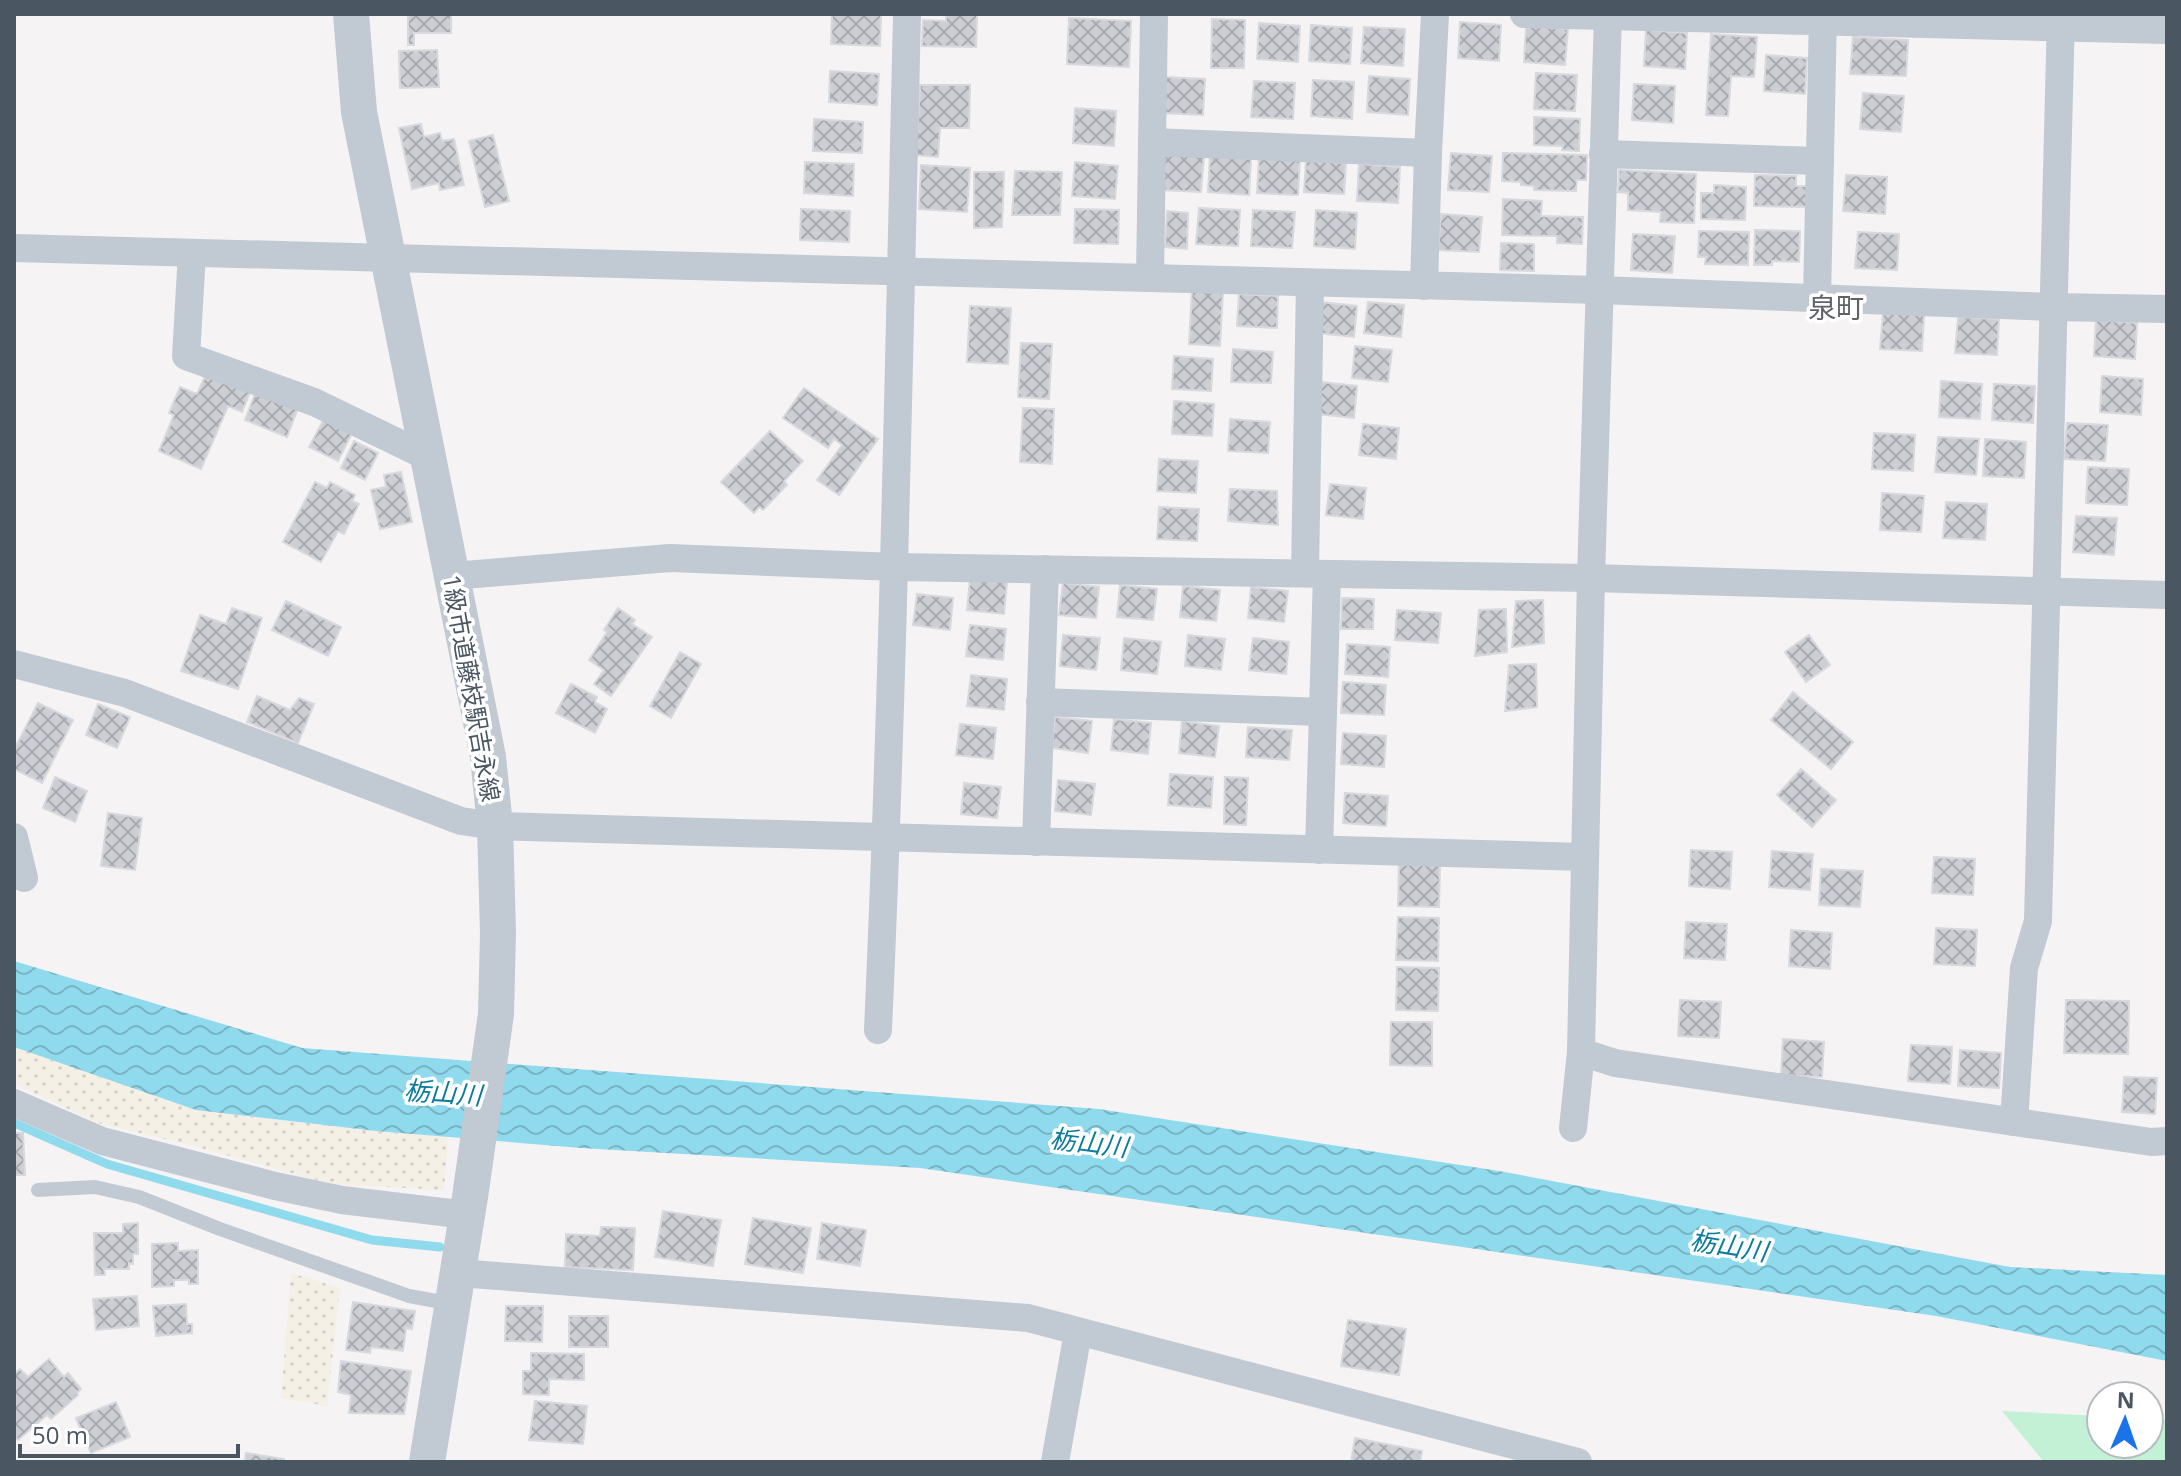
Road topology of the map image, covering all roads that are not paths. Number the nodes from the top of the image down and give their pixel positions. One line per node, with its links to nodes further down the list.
1 (351, 14): 16 (street, 1級市道藤枝駅吉永線)
2 (907, 14): 17 (street)
3 (1154, 14): 10 (street)
4 (1435, 14): 11 (street)
5 (1524, 14): 6 (street)
6 (1608, 15): 7 (street); 12 (street)
7 (1823, 18): 8 (street); 13 (street)
8 (2061, 21): 9 (street); 23 (street)
9 (2167, 30)
10 (1152, 142): 11 (street); 18 (street)
11 (1428, 153): 20 (street)
12 (1603, 154): 13 (street); 21 (street)
13 (1820, 161): 22 (street)
14 (14, 248): 15 (street)
15 (192, 253): 16 (street); 25 (street)
16 (388, 259): 17 (street); 25 (street, 1級市道藤枝駅吉永線)
17 (901, 272): 18 (street); 26 (street)
18 (1150, 278): 19 (street)
19 (1310, 283): 20 (street); 28 (street)
20 (1424, 286): 21 (street)
21 (1599, 290): 22 (street); 30 (street)
22 (1817, 298): 23 (street)
23 (2054, 307): 24 (street); 31 (street)
24 (2167, 309)
25 (428, 457): 29 (street, 1級市道藤枝駅吉永線)
26 (895, 567): 27 (street); 29 (street); 38 (street)
27 (1045, 569): 28 (street); 34 (street)
28 (1316, 574): 30 (street); 35 (street)
29 (452, 576): 36 (street, 1級市道藤枝駅吉永線)
30 (1591, 578): 31 (street); 41 (street)
31 (2048, 591): 32 (street); 46 (street)
32 (2167, 595)
33 (14, 664): 36 (street)
34 (1040, 702): 35 (street); 39 (street)
35 (1323, 712): 40 (street)
36 (495, 826): 38 (street); 50 (street, 1級市道藤枝駅吉永線)
37 (14, 837): 42 (street)
38 (886, 837): 39 (street); 43 (street)
39 (1036, 842): 40 (street)
40 (1319, 850): 41 (street)
41 (1584, 857): 44 (street)
42 (24, 878)
43 (878, 1030)
44 (1581, 1052): 46 (street); 47 (street)
45 (14, 1103): 50 (street)
46 (2014, 1122): 48 (street)
47 (1573, 1128)
48 (2167, 1141)
49 (38, 1190): 51 (lane)
50 (469, 1206): 51 (street, 1級市道藤枝駅吉永線)
51 (456, 1288): 52 (street); 53 (street, 1級市道藤枝駅吉永線)
52 (1078, 1332): 54 (street); 55 (street)
53 (427, 1462)
54 (1055, 1462)
55 (1578, 1462)

